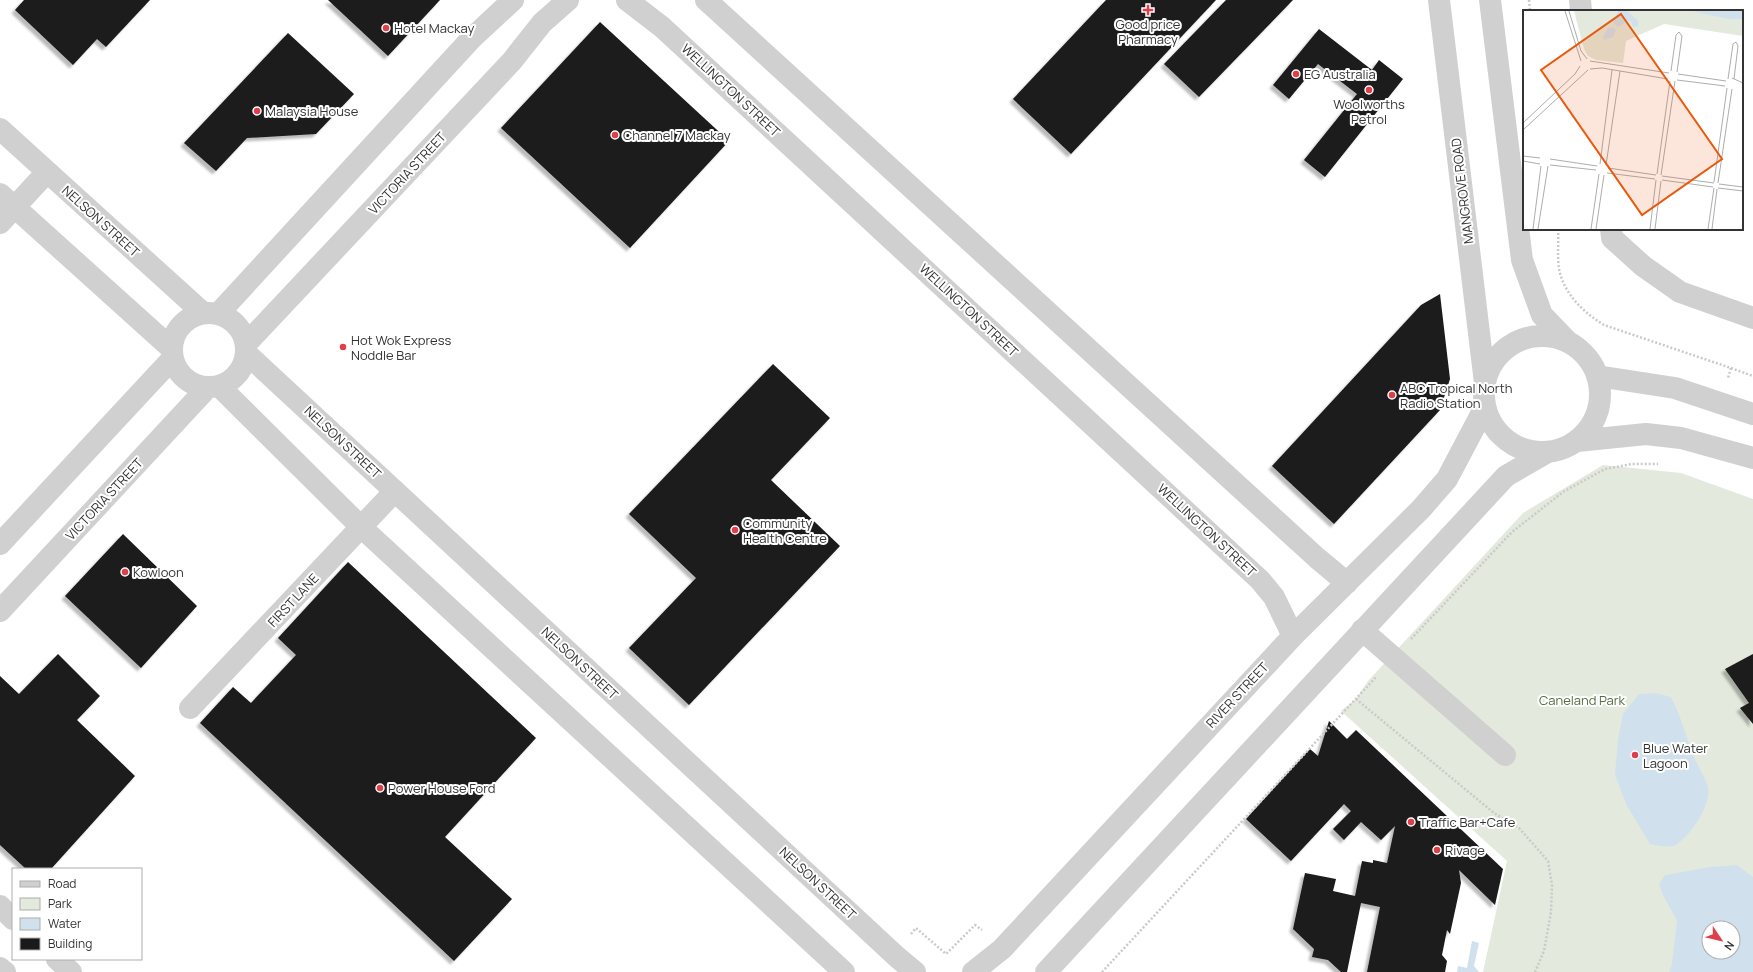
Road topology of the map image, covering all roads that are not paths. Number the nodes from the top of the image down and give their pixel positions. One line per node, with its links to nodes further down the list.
1 (513, 0): 13 (street)
2 (568, 0): 16 (street, VICTORIA STREET)
3 (627, 0): 32 (street, WELLINGTON STREET)
4 (706, 0): 29 (street)
5 (1439, 0): 19 (street, MANGROVE ROAD)
6 (1490, 0): 15 (street)
7 (1580, 0): 8 (street)
8 (1581, 10)
9 (0, 129): 10 (street, NELSON STREET)
10 (47, 172): 11 (street); 13 (street, NELSON STREET)
11 (5, 208): 17 (street)
12 (1611, 230): 14 (street)
13 (210, 313): 16 (street); 17 (street)
14 (1753, 318)
15 (1568, 342): 18 (street); 19 (street)
16 (246, 349): 20 (street); 26 (street, NELSON STREET)
17 (172, 353): 20 (street); 28 (street)
18 (1598, 376): 22 (street); 23 (street)
19 (1485, 383): 21 (street)
20 (213, 386): 27 (street); 30 (street, VICTORIA STREET)
21 (1485, 406): 24 (street); 29 (street, RIVER STREET)
22 (1753, 414)
23 (1577, 441): 24 (street); 25 (street)
24 (1546, 453): 31 (street)
25 (1753, 458)
26 (395, 491): 27 (street, FIRST LANE); 42 (street, NELSON STREET)
27 (361, 527): 33 (street, FIRST LANE); 41 (street)
28 (0, 544)
29 (1347, 583): 32 (street, RIVER STREET)
30 (0, 611)
31 (1362, 630): 34 (street); 44 (street)
32 (1293, 636): 43 (street, RIVER STREET)
33 (190, 708)
34 (1505, 755)
35 (0, 906): 36 (street)
36 (12, 917)
37 (58, 960): 40 (street)
38 (0, 968): 39 (street)
39 (5, 972)
40 (71, 972)
41 (844, 972)
42 (915, 972)
43 (973, 972)
44 (1046, 972)

